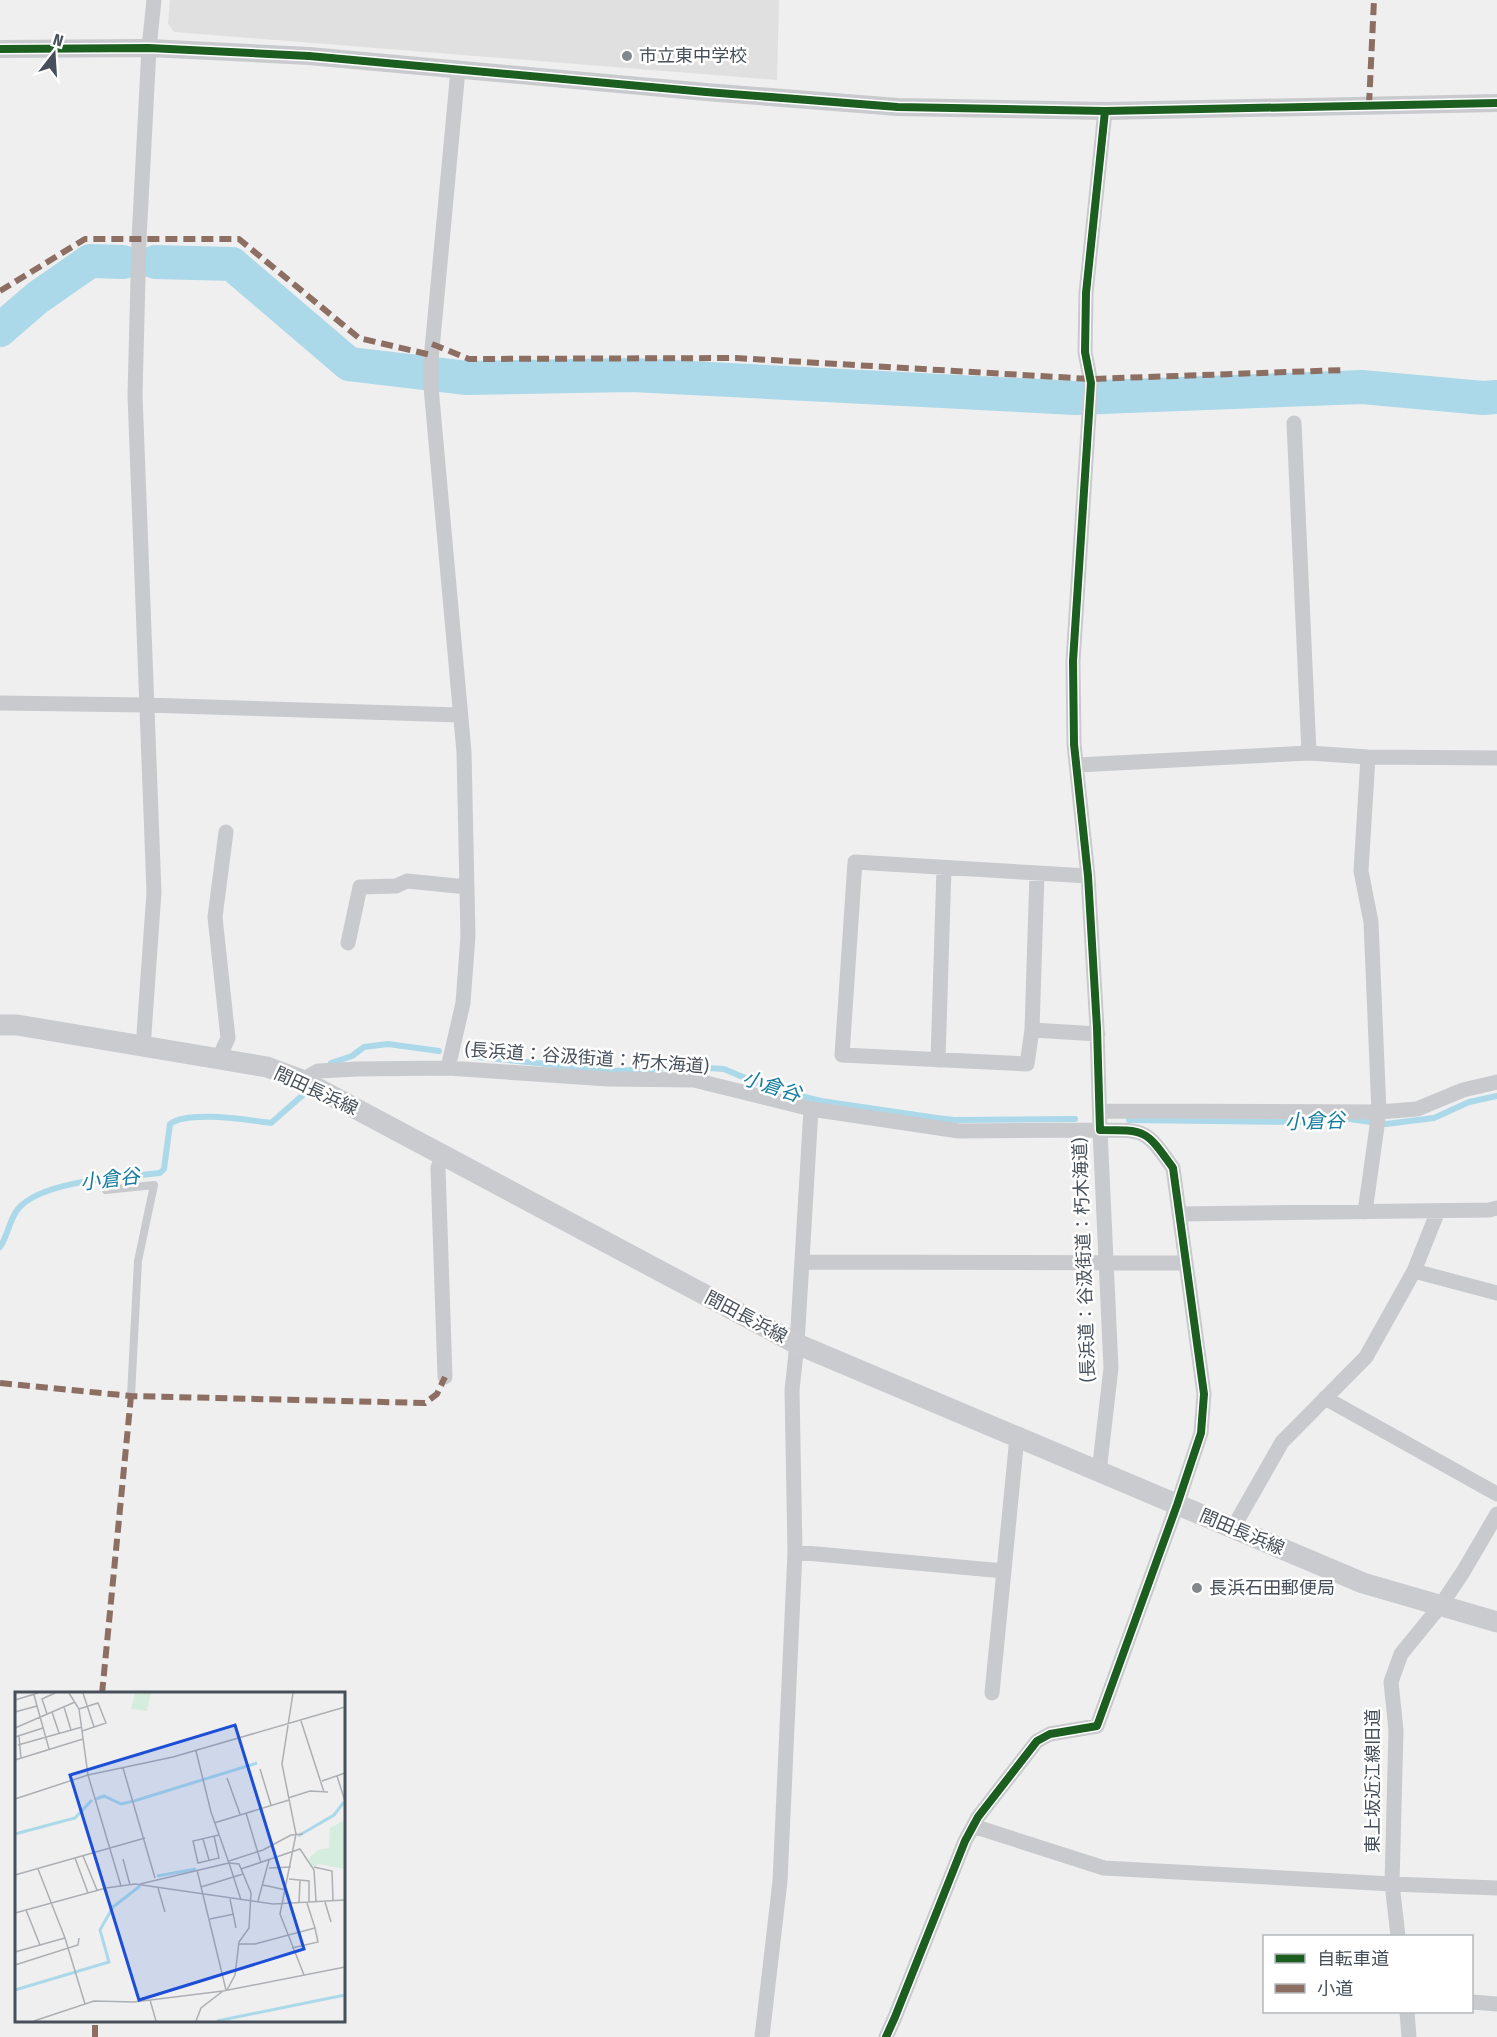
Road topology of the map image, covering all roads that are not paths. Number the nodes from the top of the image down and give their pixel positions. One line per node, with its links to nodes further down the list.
1 (154, 0): 2 (street)
2 (149, 48): 3 (street); 4 (street); 9 (street)
3 (0, 49)
4 (458, 70): 6 (street); 10 (street)
5 (1497, 103): 6 (street)
6 (1105, 111): 14 (street)
7 (1294, 423): 11 (street)
8 (0, 703): 9 (street)
9 (146, 705): 10 (street); 24 (street)
10 (460, 715): 19 (street)
11 (1309, 753): 12 (street); 14 (street)
12 (1368, 757): 13 (street); 32 (street)
13 (1497, 758)
14 (1077, 765): 18 (street)
15 (226, 832): 26 (street)
16 (944, 868): 17 (street); 25 (street); 25 (street)
17 (1037, 873): 18 (street); 22 (street)
18 (1088, 876): 23 (street)
19 (467, 887): 20 (street); 27 (street)
20 (348, 943)
21 (0, 1025): 24 (main road, 間田長浜線)
22 (1032, 1030): 23 (street); 25 (street)
23 (1098, 1034): 31 (street)
24 (143, 1048): 26 (main road, 間田長浜線)
25 (938, 1059)
26 (218, 1060): 28 (main road, 間田長浜線)
27 (448, 1068): 28 (street, (長浜道：谷汲街道：朽木海道)); 30 (street, (長浜道：谷汲街道：朽木海道))
28 (302, 1080): 34 (main road, 間田長浜線)
29 (1497, 1082): 32 (street)
30 (811, 1109): 33 (street, (長浜道：谷汲街道：朽木海道)); 40 (street)
31 (1100, 1111): 32 (street); 33 (street)
32 (1379, 1112): 38 (street)
33 (1100, 1130): 39 (street); 41 (street, (長浜道：谷汲街道：朽木海道))
34 (442, 1155): 45 (main road, 間田長浜線); 46 (street)
35 (106, 1190): 47 (lane)
36 (1497, 1208): 37 (street)
37 (1438, 1211): 38 (street); 43 (street)
38 (1365, 1212): 39 (street)
39 (1179, 1214): 42 (street)
40 (802, 1262): 41 (street); 45 (street)
41 (1106, 1262): 42 (street); 50 (street, (長浜道：谷汲街道：朽木海道))
42 (1186, 1263): 52 (street)
43 (1414, 1271): 44 (street); 48 (street)
44 (1497, 1293)
45 (797, 1344): 49 (main road, 間田長浜線); 55 (street)
46 (445, 1377)
47 (131, 1396)
48 (1325, 1398): 51 (street); 54 (street)
49 (1017, 1437): 50 (main road, 間田長浜線); 56 (street)
50 (1099, 1472): 52 (main road, 間田長浜線)
51 (1497, 1494)
52 (1178, 1505): 54 (main road, 間田長浜線); 60 (street)
53 (1497, 1514): 57 (street, 東上坂近江線旧道)
54 (1233, 1528): 57 (main road, 間田長浜線)
55 (795, 1552): 56 (street); 67 (street)
56 (1004, 1571): 59 (street)
57 (1441, 1605): 58 (main road, 間田長浜線); 61 (street, 東上坂近江線旧道)
58 (1497, 1622)
59 (992, 1693)
60 (973, 1826): 61 (street); 68 (street)
61 (1392, 1884): 62 (street); 63 (street, 東上坂近江線旧道)
62 (1497, 1888)
63 (1398, 1935)
64 (1473, 2002): 65 (street)
65 (1497, 2004)
66 (1407, 2013): 69 (street)
67 (762, 2037)
68 (886, 2037)
69 (1409, 2037)

